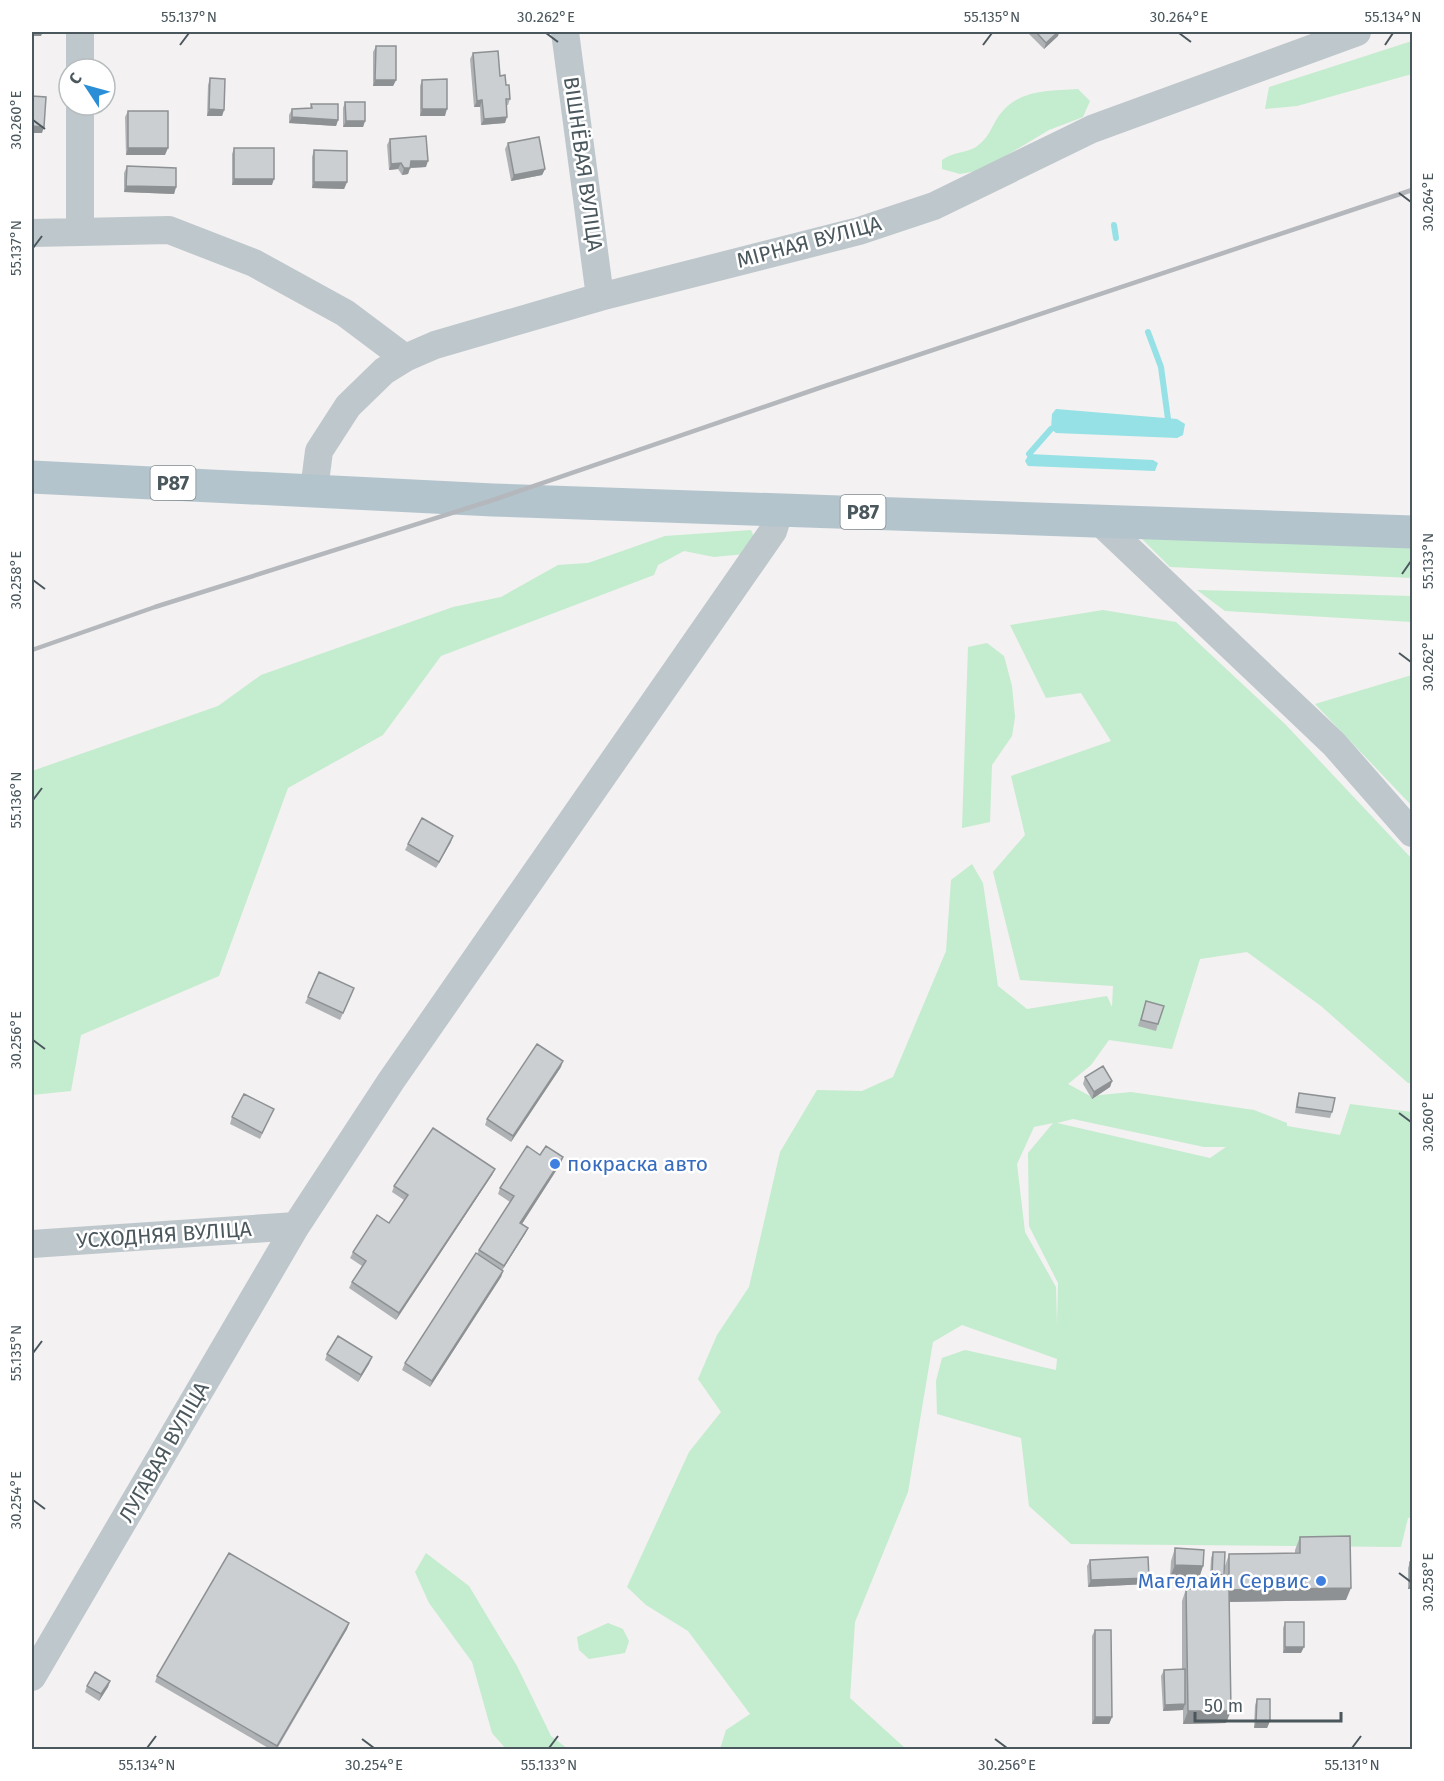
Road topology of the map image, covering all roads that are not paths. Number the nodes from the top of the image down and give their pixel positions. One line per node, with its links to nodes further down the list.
1 (80, 32): 4 (street)
2 (565, 32): 8 (street, ВІШНЁВАЯ ВУЛІЦА)
3 (1357, 32): 8 (street, МІРНАЯ ВУЛІЦА)
4 (80, 57)
5 (80, 117): 6 (street)
6 (80, 232): 7 (street); 9 (street)
7 (32, 233)
8 (600, 297): 9 (street, МІРНАЯ ВУЛІЦА)
9 (405, 358): 11 (street, МІРНАЯ ВУЛІЦА)
10 (32, 477): 11 (main road, Р87)
11 (314, 490): 12 (main road, Р87)
12 (780, 509): 13 (main road, Р87); 16 (street, ЛУГАВАЯ ВУЛІЦА)
13 (1099, 521): 14 (main road, Р87); 15 (street)
14 (1413, 532)
15 (1413, 832)
16 (296, 1226): 17 (street, УСХОДНЯЯ ВУЛІЦА); 18 (street, ЛУГАВАЯ ВУЛІЦА)
17 (32, 1244)
18 (32, 1677)

